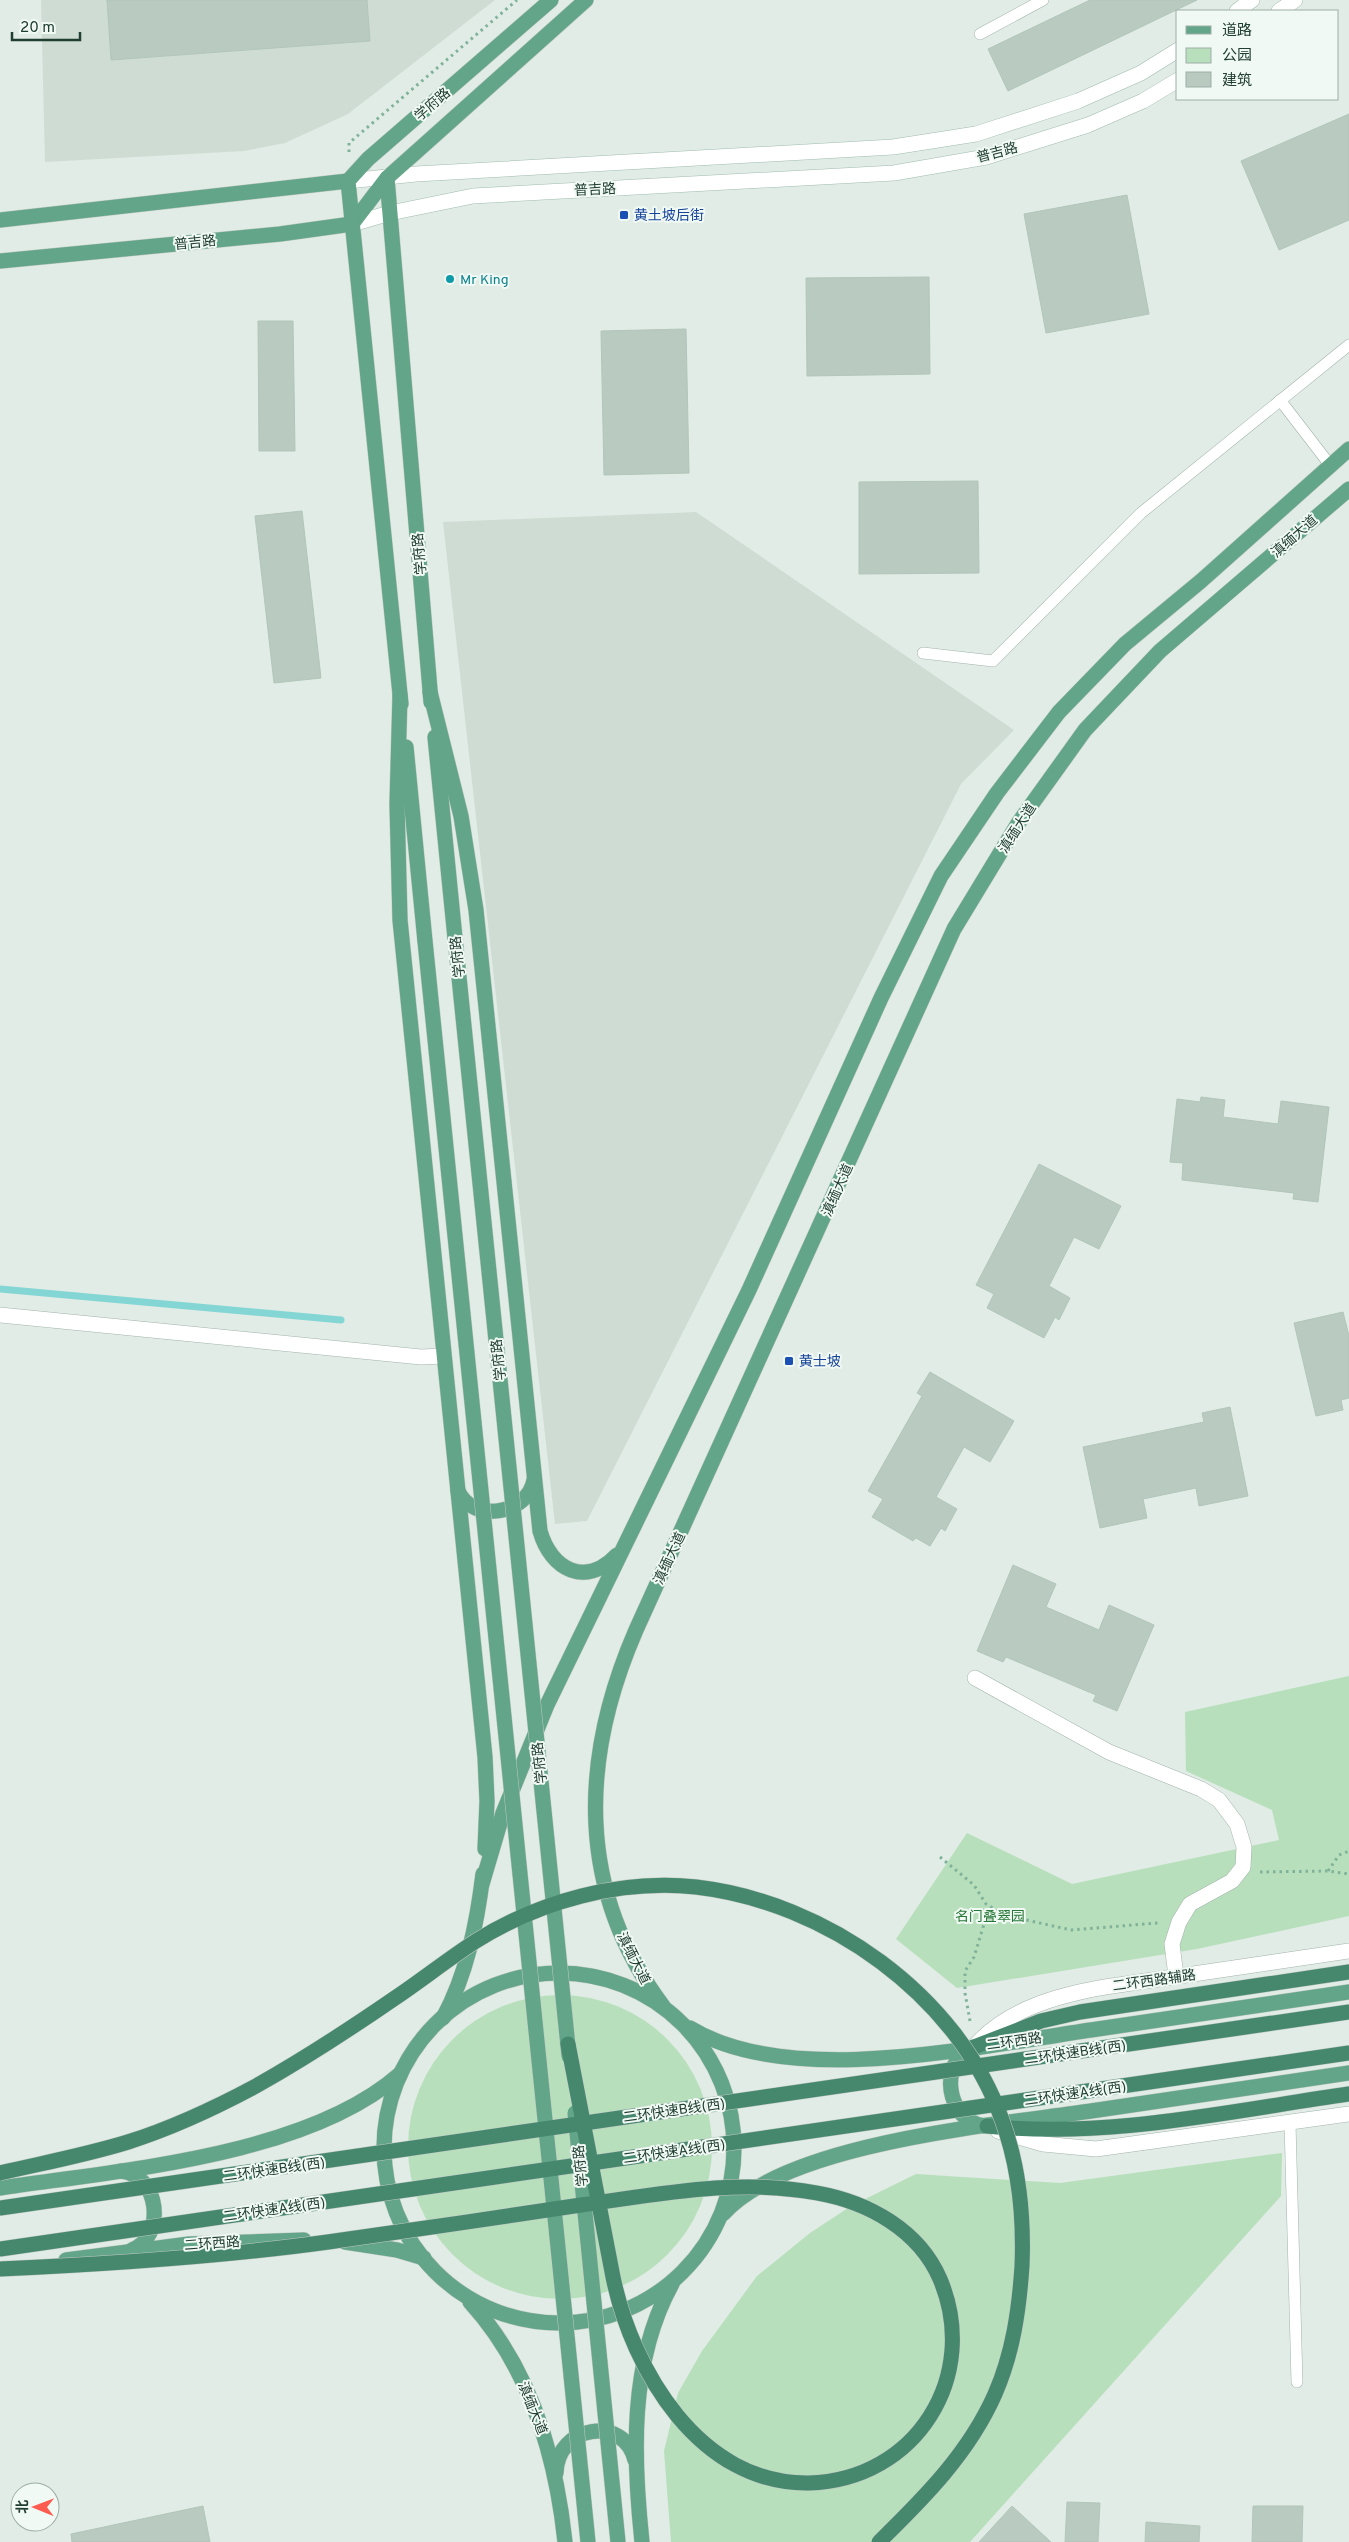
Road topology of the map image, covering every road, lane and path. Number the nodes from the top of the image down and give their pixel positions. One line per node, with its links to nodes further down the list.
1 (517, 0): 11 (path)
2 (551, 0): 11 (main road, 学府路)
3 (586, 0): 10 (main road, 学府路)
4 (1043, 0): 7 (lane)
5 (1294, 0): 6 (main road)
6 (1280, 10)
7 (980, 34)
8 (1176, 51): 10 (main road, 普吉路)
9 (1176, 81): 12 (main road, 普吉路)
10 (387, 178): 11 (main road, 普吉路); 12 (main road, 学府路); 14 (main road, 学府路)
11 (348, 181): 13 (main road, 普吉路); 14 (main road)
12 (390, 212): 14 (main road, 普吉路); 22 (main road, 学府路)
13 (0, 220)
14 (352, 224): 15 (main road, 普吉路); 23 (main road)
15 (0, 261)
16 (1349, 345): 17 (lane)
17 (1280, 400): 19 (lane); 21 (lane)
18 (1349, 449): 19 (main road, 滇缅大道)
19 (1330, 465): 28 (main road, 滇缅大道)
20 (1349, 489): 42 (main road, 滇缅大道)
21 (923, 653)
22 (430, 692): 26 (main road); 46 (main road, 学府路, bridge)
23 (400, 695): 25 (main road); 70 (main road, bridge)
24 (0, 1315): 25 (main road)
25 (444, 1356): 27 (main road)
26 (534, 1479): 27 (main road); 28 (main road)
27 (457, 1490): 35 (main road)
28 (624, 1546): 35 (main road, 滇缅大道)
29 (975, 1678): 32 (main road)
30 (1349, 1851): 33 (path)
31 (940, 1857): 36 (path)
32 (1243, 1867): 33 (path); 37 (main road)
33 (1328, 1871): 34 (path)
34 (1349, 1874)
35 (482, 1884): 44 (main road)
36 (996, 1910): 37 (path); 47 (path)
37 (1179, 1922): 40 (main road)
38 (1349, 1951): 40 (main road, 二环西路辅路)
39 (1349, 1972): 47 (highway)
40 (1176, 1976): 47 (main road, 二环西路辅路)
41 (1349, 1992): 47 (main road, 二环西路)
42 (663, 2006): 44 (main road); 45 (main road)
43 (1349, 2012): 58 (highway, 二环快速B线(西), bridge)
44 (443, 2018): 49 (main road)
45 (683, 2023): 47 (main road, 二环西路); 59 (main road)
46 (568, 2044): 63 (highway, bridge); 71 (main road, 学府路, bridge)
47 (974, 2047): 54 (main road)
48 (1349, 2053): 60 (highway, 二环快速A线(西), bridge)
49 (402, 2073): 55 (main road); 62 (main road)
50 (1349, 2074): 54 (main road)
51 (1349, 2094): 54 (highway)
52 (1349, 2114): 53 (main road)
53 (1290, 2123): 54 (main road); 66 (lane)
54 (987, 2126): 59 (main road)
55 (116, 2171): 57 (main road); 61 (main road)
56 (0, 2173): 73 (highway, bridge)
57 (0, 2188)
58 (0, 2208)
59 (720, 2217): 64 (main road)
60 (0, 2249)
61 (128, 2251): 62 (main road, 二环西路); 63 (main road, 二环西路)
62 (424, 2258): 65 (main road)
63 (0, 2269)
64 (674, 2280): 65 (main road); 67 (main road)
65 (460, 2292): 68 (main road, 滇缅大道)
66 (1297, 2382)
67 (636, 2464): 68 (main road); 72 (main road)
68 (556, 2478): 69 (main road, 滇缅大道)
69 (565, 2542)
70 (588, 2542)
71 (618, 2542)
72 (642, 2542)
73 (879, 2542)

